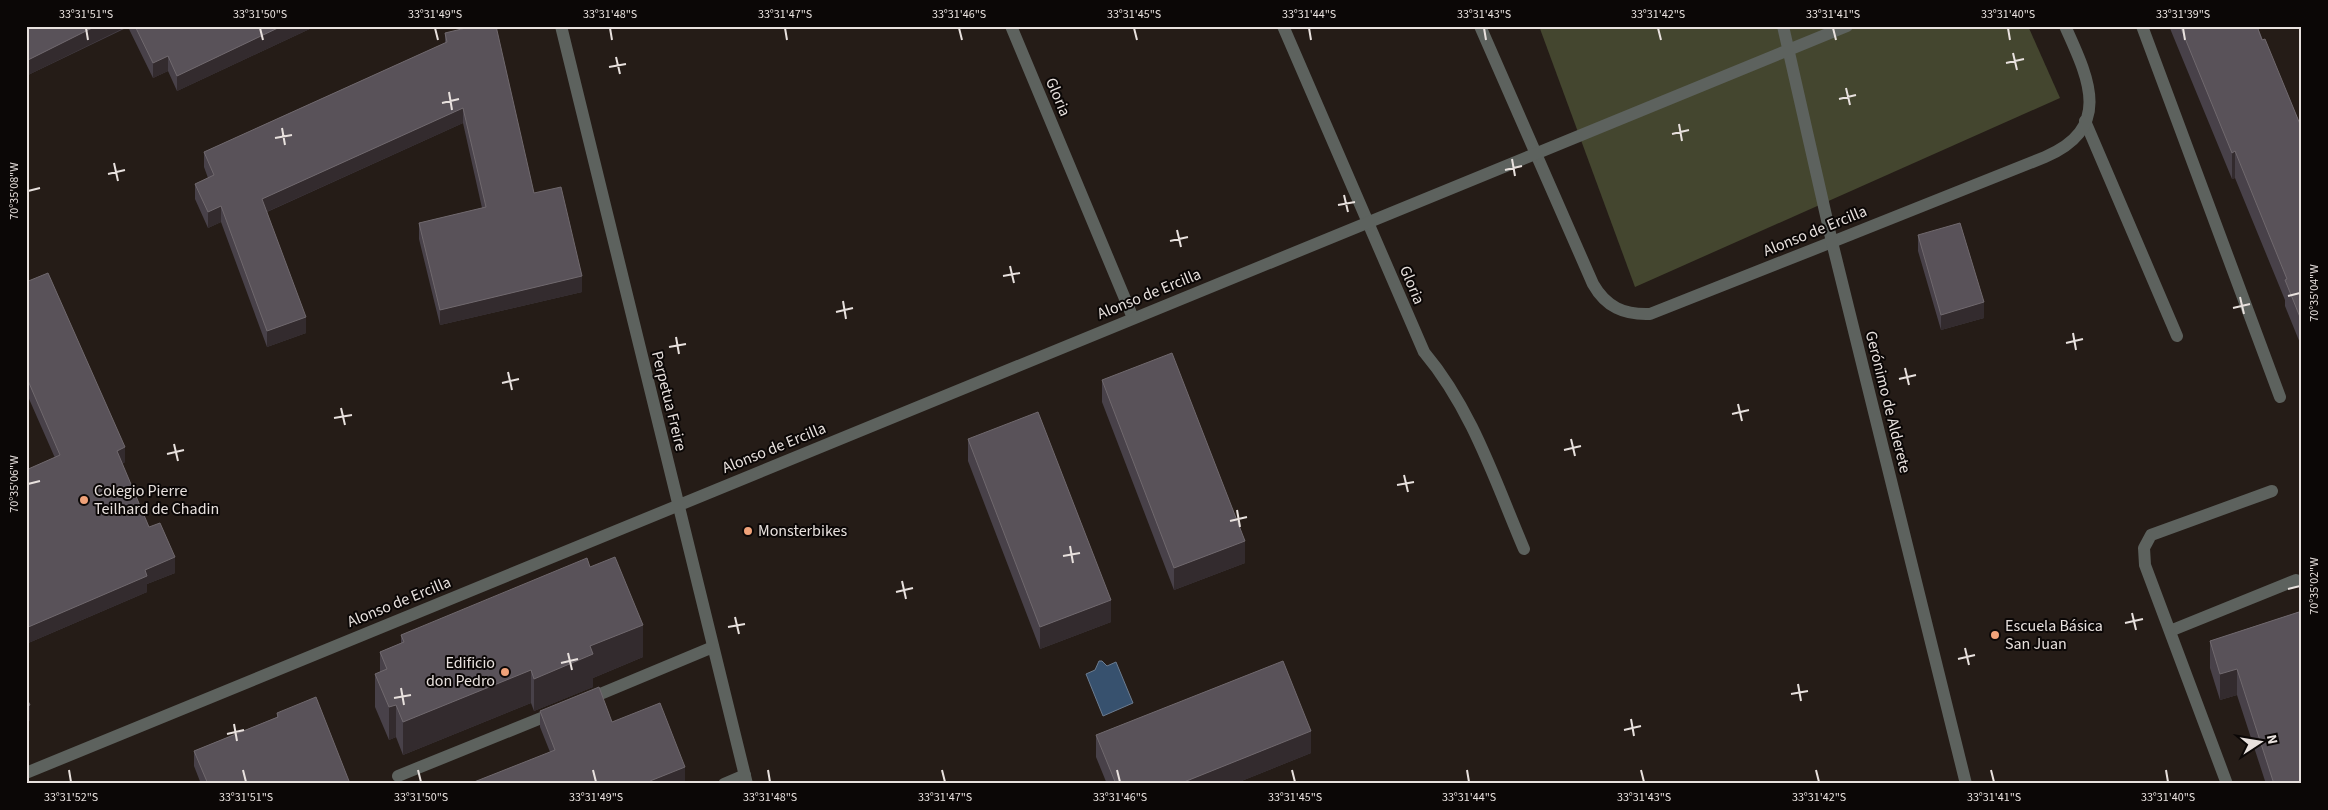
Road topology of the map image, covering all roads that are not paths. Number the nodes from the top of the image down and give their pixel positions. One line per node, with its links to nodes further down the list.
1 (561, 26): 18 (street, Perpetua Freire)
2 (1012, 26): 14 (street, Gloria)
3 (1283, 26): 12 (street, Gloria)
4 (1480, 26): 11 (street, Alonso de Ercilla)
5 (1782, 26): 9 (street, Gerónimo de Alderete)
6 (1846, 26): 9 (street, Alonso de Ercilla)
7 (2065, 26): 10 (street, Alonso de Ercilla)
8 (2142, 26): 16 (street)
9 (1788, 49): 11 (street, Alonso de Ercilla); 13 (street, Gerónimo de Alderete)
10 (2085, 121): 13 (street, Alonso de Ercilla); 15 (street)
11 (1534, 153): 12 (street, Alonso de Ercilla); 13 (street, Alonso de Ercilla)
12 (1367, 222): 14 (street, Alonso de Ercilla); 19 (street, Gloria)
13 (1832, 242): 27 (street, Gerónimo de Alderete)
14 (1133, 318): 18 (street, Alonso de Ercilla)
15 (2177, 336)
16 (2280, 397)
17 (2272, 491): 21 (street)
18 (678, 506): 22 (street, Perpetua Freire); 23 (street, Alonso de Ercilla)
19 (1524, 549)
20 (2296, 580): 21 (street)
21 (2170, 631): 28 (street)
22 (713, 647): 24 (street); 25 (street, Perpetua Freire)
23 (26, 773)
24 (398, 776)
25 (746, 780): 26 (street)
26 (724, 784)
27 (1966, 784)
28 (2227, 784)

